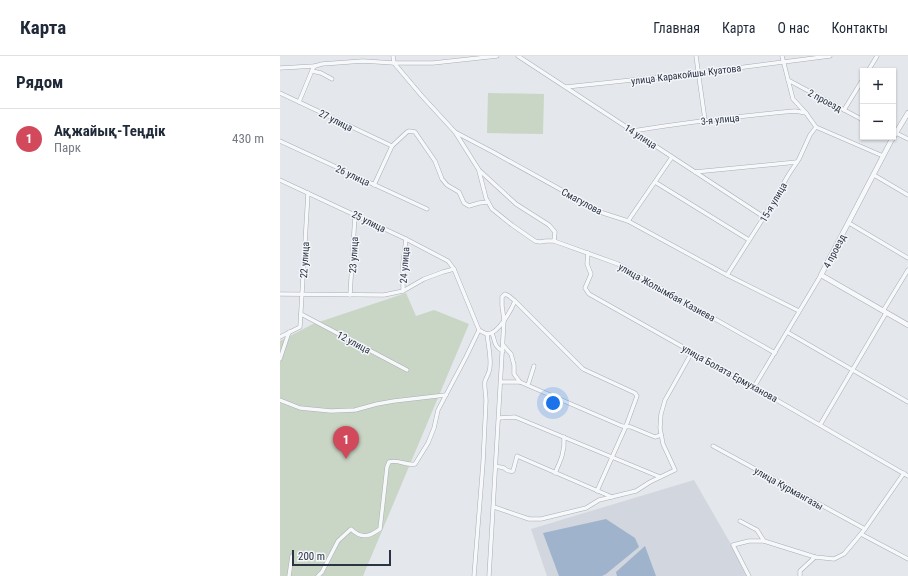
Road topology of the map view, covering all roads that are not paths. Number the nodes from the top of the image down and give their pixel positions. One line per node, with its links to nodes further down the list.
1 (393, 56): 9 (street)
2 (496, 56): 9 (street)
3 (518, 56): 18 (street, 14 улица)
4 (696, 56): 14 (street)
5 (782, 56): 8 (street, 2 проезд)
6 (830, 56): 8 (street, улица Каракойшы Куатова)
7 (877, 56): 12 (street)
8 (783, 62): 14 (street, улица Каракойшы Куатова); 16 (street, 2 проезд)
9 (394, 63): 10 (street); 28 (street, Смагулова)
10 (315, 66): 11 (street); 13 (street)
11 (280, 68)
12 (870, 68)
13 (312, 71): 15 (street); 20 (street)
14 (698, 73): 18 (street, улица Каракойшы Куатова); 25 (street)
15 (332, 79)
16 (788, 80): 21 (street, 2 проезд); 22 (street, 2 проезд)
17 (860, 84): 21 (street)
18 (566, 87): 27 (street, 14 улица)
19 (280, 93): 20 (street, 27 улица)
20 (299, 102): 34 (street, 27 улица)
21 (844, 110): 24 (street, 2 проезд)
22 (806, 112): 25 (street, 3-я улица); 26 (street, 2 проезд)
23 (908, 113): 29 (street, 4 проезд)
24 (860, 118)
25 (705, 120): 27 (street, 3-я улица)
26 (816, 127): 35 (street); 37 (street, 15-я улица)
27 (633, 131): 36 (street, 14 улица)
28 (454, 132): 38 (street, улица Жолымбая Казиева); 50 (street, Смагулова)
29 (896, 132)
30 (896, 136): 31 (street)
31 (908, 139)
32 (891, 140): 35 (street, 4 проезд)
33 (280, 142): 43 (street, 26 улица)
34 (392, 146): 43 (street); 46 (street)
35 (883, 156): 40 (street, 4 проезд)
36 (672, 157): 39 (street, 14 улица); 42 (street)
37 (797, 162): 39 (street); 49 (street, 15-я улица)
38 (479, 170): 46 (street, улица Жолымбая Казиева); 54 (street, улица Жолымбая Казиева)
39 (695, 172): 49 (street, 14 улица)
40 (874, 175): 45 (street); 51 (street, 4 проезд)
41 (280, 180): 44 (street, 25 улица)
42 (655, 182): 50 (street); 53 (street)
43 (374, 185): 47 (street, 26 улица)
44 (308, 193): 48 (street, 25 улица); 63 (street, 22 улица)
45 (908, 195)
46 (488, 202): 54 (street, улица Жолымбая Казиева)
47 (427, 209)
48 (355, 214): 52 (street, 25 улица); 64 (street, 23 улица)
49 (764, 217): 53 (street, 15-я улица)
50 (628, 221): 59 (street, Смагулова)
51 (849, 223): 56 (street); 60 (street, 4 проезд)
52 (406, 239): 57 (street, 25 улица); 61 (street, 24 улица)
53 (749, 240): 59 (street, 15-я улица)
54 (554, 241): 55 (street, улица Жолымбая Казиева)
55 (588, 254): 78 (street, улица Болата Ермуханова); 79 (street, улица Жолымбая Казиева)
56 (908, 258)
57 (454, 269): 61 (street); 71 (street)
58 (908, 270): 67 (street)
59 (727, 275): 66 (street, Смагулова)
60 (821, 275): 66 (street, 4 проезд); 67 (street)
61 (403, 291): 64 (street)
62 (280, 294): 63 (street)
63 (303, 294): 64 (street); 68 (street, 22 улица)
64 (350, 295)
65 (515, 301): 69 (street); 69 (street); 93 (street)
66 (800, 311): 73 (street, 4 проезд)
67 (885, 312): 70 (street); 83 (street)
68 (301, 314): 72 (street, 22 улица); 82 (street, 12 улица)
69 (504, 320): 74 (street); 76 (street)
70 (908, 325)
71 (479, 330): 74 (street); 88 (street)
72 (289, 332): 75 (street); 80 (street)
73 (787, 332): 79 (street, 4 проезд); 83 (street)
74 (489, 333): 77 (street); 115 (street)
75 (280, 337)
76 (503, 345): 77 (street); 85 (street)
77 (502, 351): 84 (street)
78 (692, 352): 87 (street, улица Болата Ермуханова); 94 (street)
79 (774, 353): 87 (street, 4 проезд)
80 (280, 359)
81 (534, 366): 86 (street)
82 (407, 370)
83 (852, 370): 90 (street); 92 (street)
84 (501, 382): 85 (street); 91 (street)
85 (520, 382): 86 (street)
86 (528, 386): 93 (street)
87 (754, 387): 92 (street, улица Болата Ермуханова)
88 (446, 395): 89 (street); 114 (street)
89 (280, 400)
90 (908, 402)
91 (499, 418): 95 (street); 98 (street)
92 (820, 425): 100 (street, улица Болата Ермуханова)
93 (626, 426): 94 (street); 97 (street)
94 (661, 435): 102 (street)
95 (564, 437): 97 (street); 99 (street)
96 (714, 446): 107 (street, улица Курмангазы)
97 (612, 457): 102 (street); 103 (street)
98 (496, 466): 99 (street); 105 (street)
99 (555, 472): 103 (street)
100 (904, 473): 101 (street, улица Болата Ермуханова); 107 (street)
101 (908, 476)
102 (660, 477): 104 (street)
103 (597, 490): 104 (street)
104 (613, 497): 105 (street)
105 (494, 507): 116 (street)
106 (740, 521): 109 (street)
107 (865, 530): 108 (street)
108 (861, 534): 111 (street); 112 (street)
109 (764, 541): 111 (street); 117 (street)
110 (292, 556): 113 (street)
111 (815, 557): 118 (street)
112 (908, 559)
113 (290, 576)
114 (318, 576)
115 (474, 576)
116 (490, 576)
117 (749, 576)
118 (800, 576)

